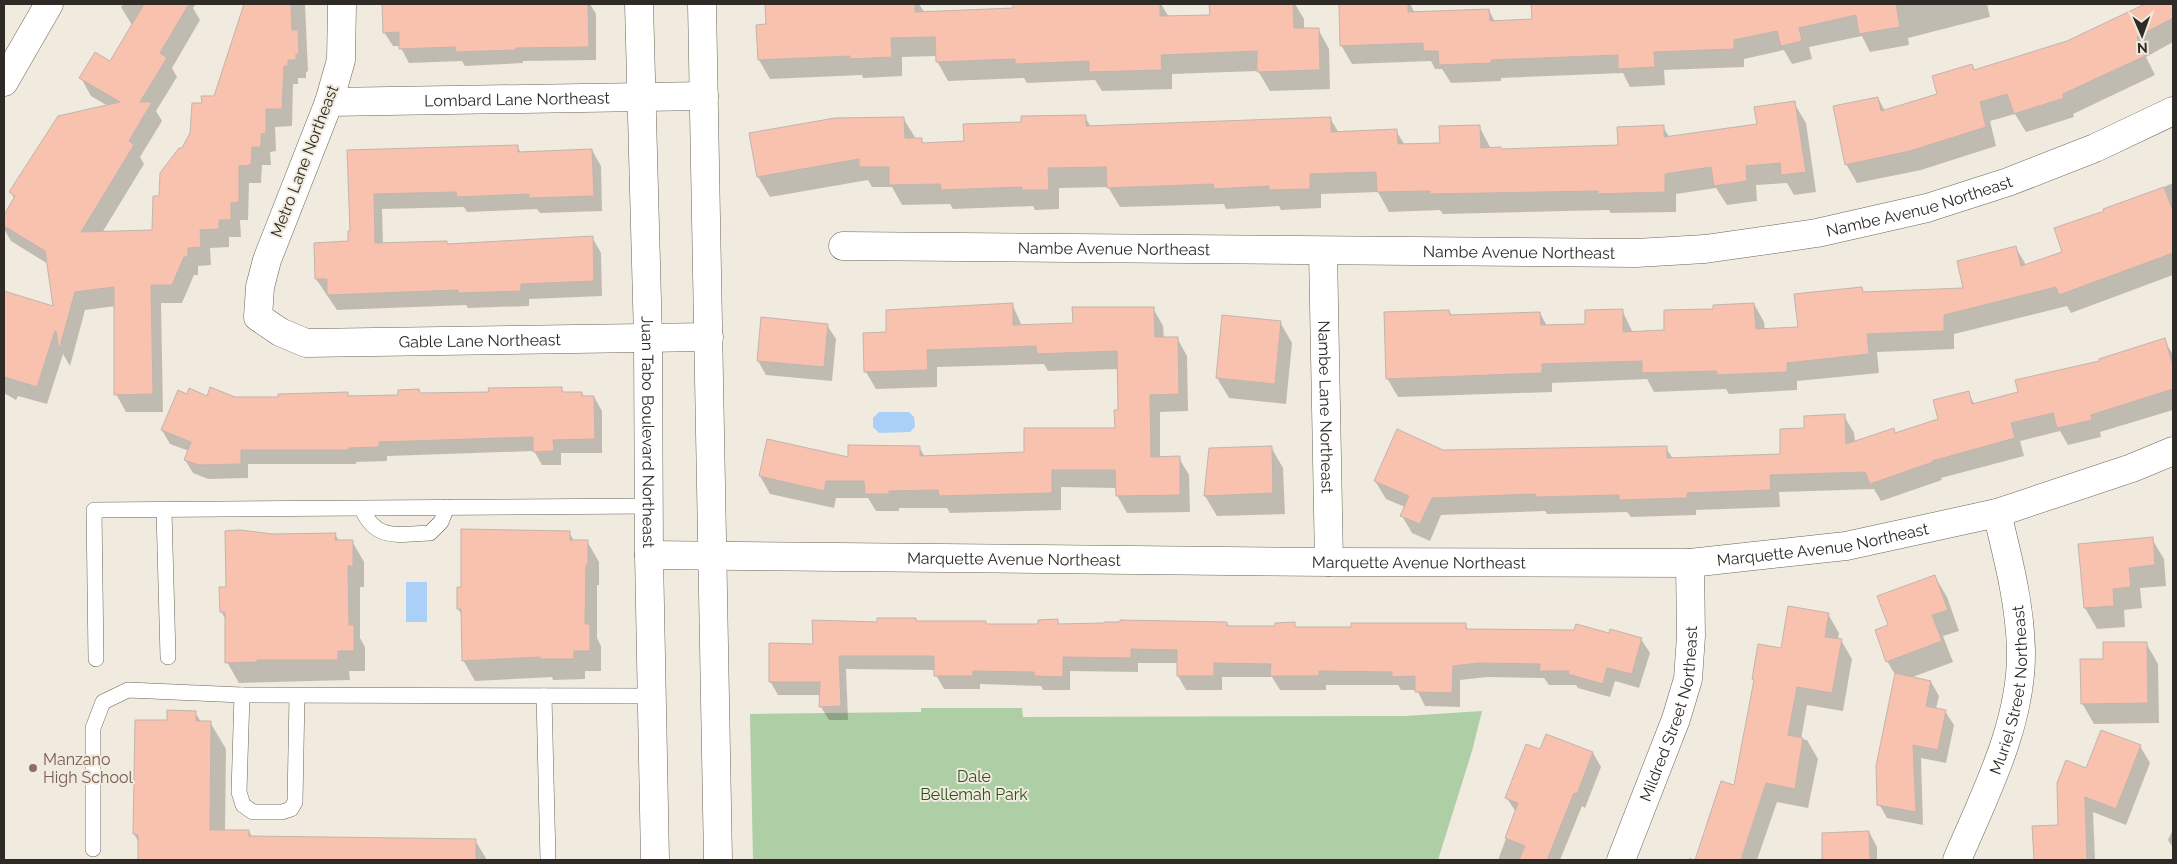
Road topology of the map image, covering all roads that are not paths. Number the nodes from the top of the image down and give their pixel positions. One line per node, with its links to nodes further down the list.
1 (49, 4): 5 (street)
2 (342, 4): 8 (street, Metro Lane Northeast)
3 (640, 4): 7 (street, Juan Tabo Boulevard Northeast)
4 (702, 4): 6 (street)
5 (4, 82)
6 (704, 96): 7 (street, Lombard Lane Northeast); 13 (street)
7 (642, 97): 8 (street, Lombard Lane Northeast); 14 (street, Juan Tabo Boulevard Northeast)
8 (329, 102): 12 (street, Metro Lane Northeast)
9 (2173, 111): 11 (street, Nambe Avenue Northeast)
10 (842, 246): 11 (street, Nambe Avenue Northeast)
11 (1322, 252): 23 (street, Nambe Lane Northeast)
12 (258, 317): 14 (street, Gable Lane Northeast)
13 (709, 337): 14 (street, Gable Lane Northeast); 22 (street)
14 (648, 338): 16 (street, Juan Tabo Boulevard Northeast)
15 (2173, 451): 20 (street, Marquette Avenue Northeast)
16 (649, 506): 17 (lane); 21 (street, Juan Tabo Boulevard Northeast)
17 (447, 507): 18 (lane); 18 (lane)
18 (362, 508): 19 (lane)
19 (164, 510): 25 (lane); 26 (lane)
20 (1997, 512): 24 (street, Marquette Avenue Northeast); 36 (street, Muriel Street Northeast)
21 (649, 555): 22 (street, Marquette Avenue Northeast); 30 (street, Juan Tabo Boulevard Northeast)
22 (712, 556): 23 (street, Marquette Avenue Northeast); 34 (street)
23 (1329, 562): 24 (street, Marquette Avenue Northeast)
24 (1690, 562): 35 (street, Mildred Street Northeast)
25 (168, 657)
26 (96, 659)
27 (242, 695): 28 (lane); 28 (lane); 31 (lane)
28 (297, 696): 29 (lane)
29 (544, 696): 30 (lane); 32 (lane)
30 (652, 696): 33 (street, Juan Tabo Boulevard Northeast)
31 (93, 849)
32 (548, 860)
33 (655, 860)
34 (718, 860)
35 (1621, 860)
36 (1957, 860)

